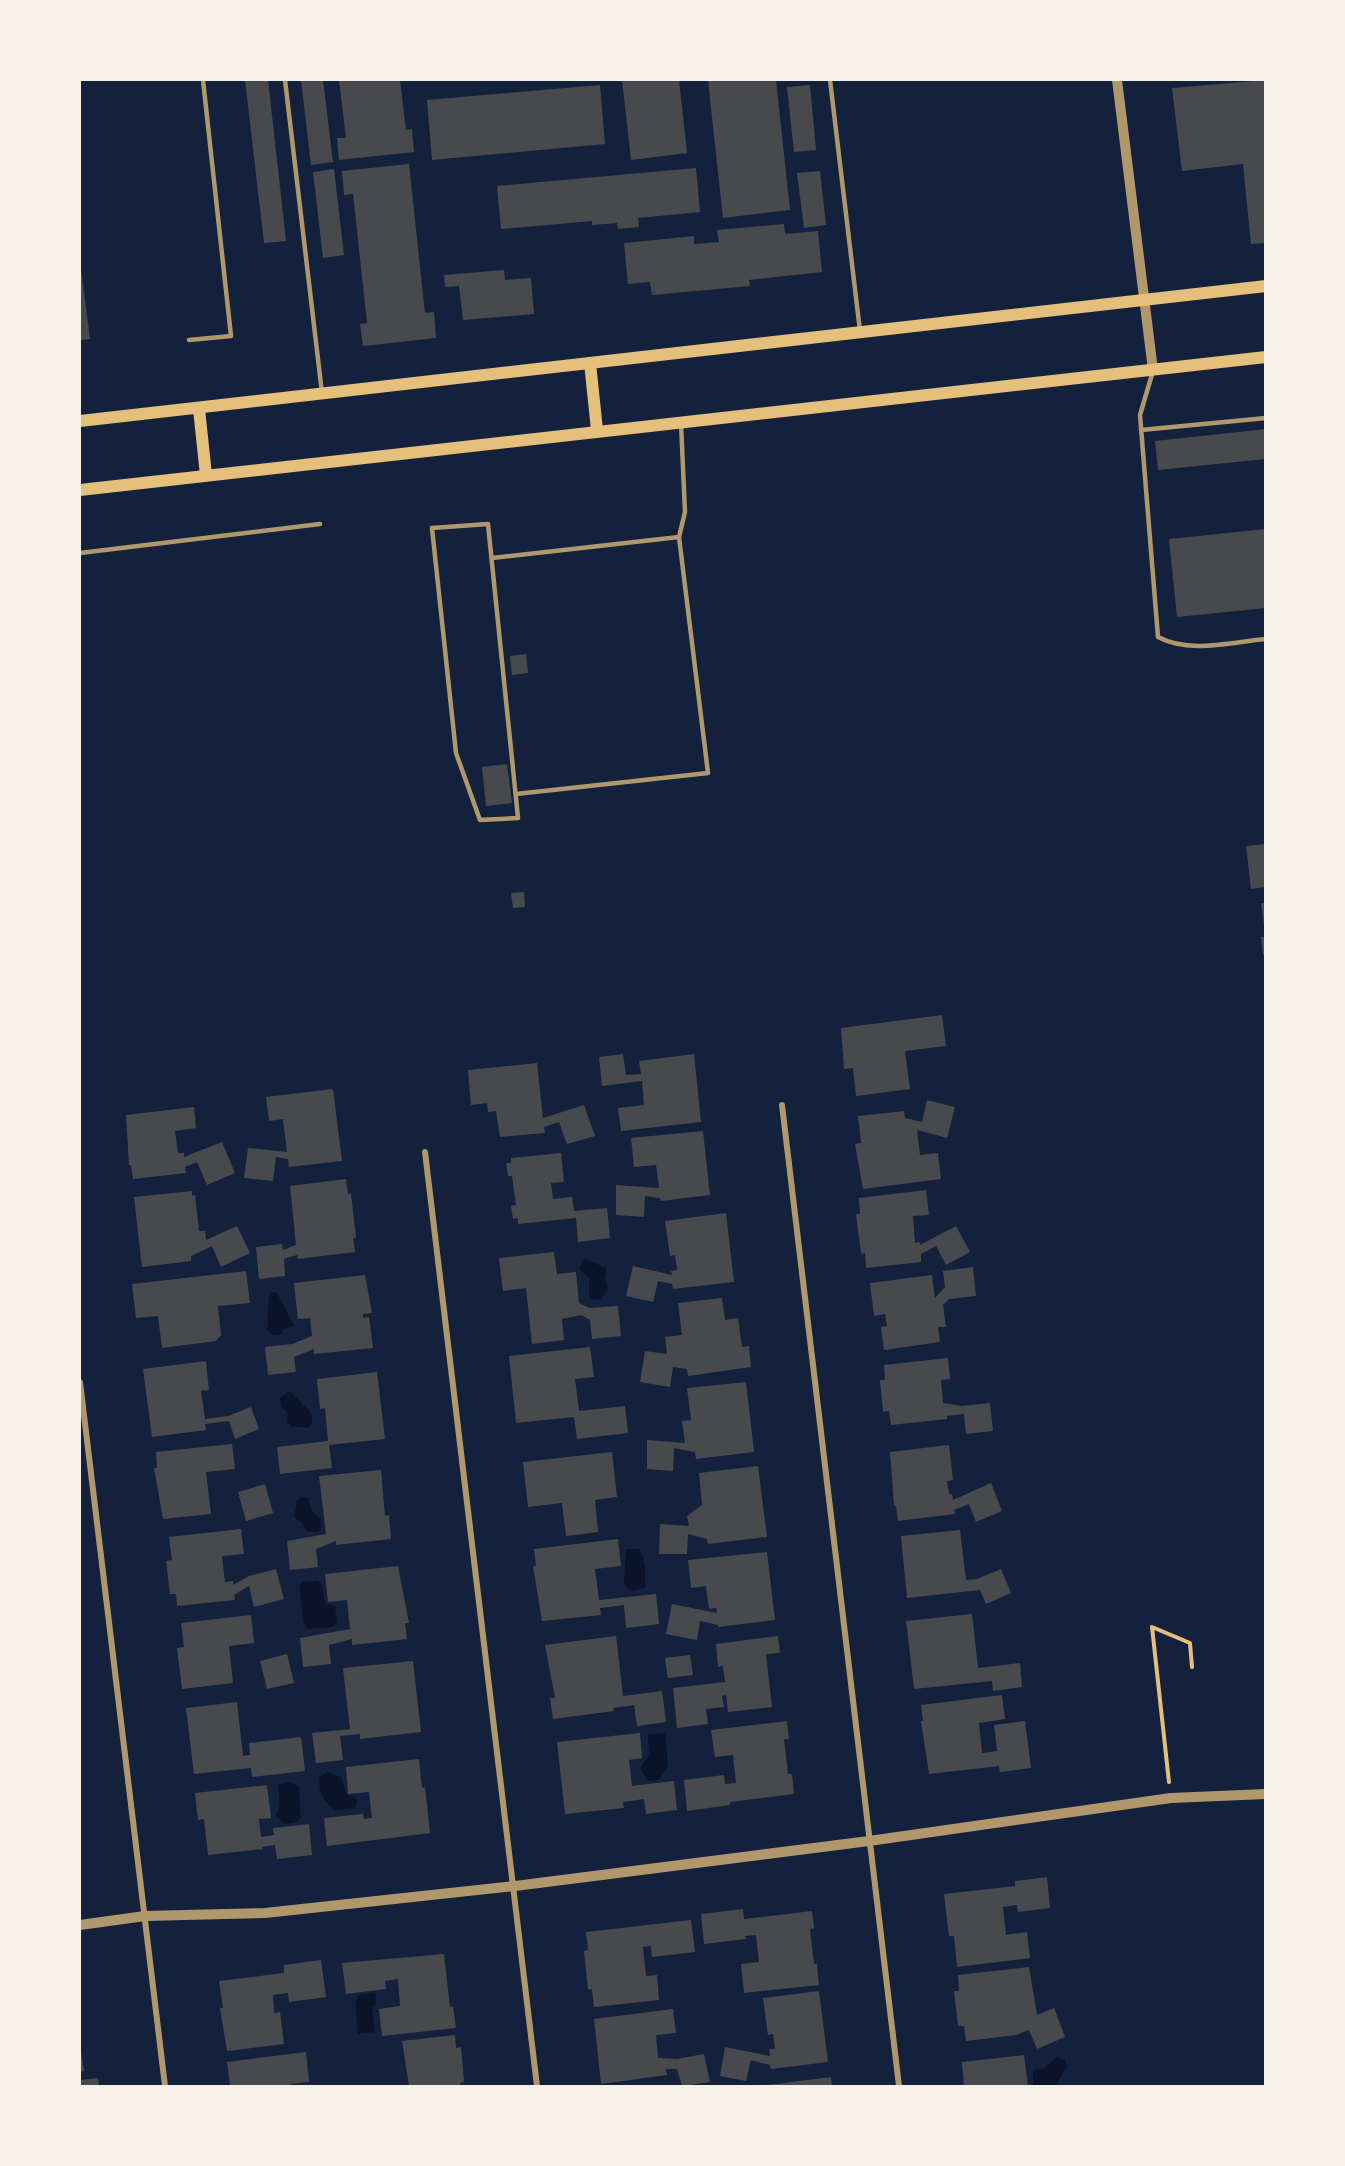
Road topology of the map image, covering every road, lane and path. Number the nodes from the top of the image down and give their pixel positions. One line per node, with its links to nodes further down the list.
1 (203, 80): 8 (lane)
2 (285, 80): 12 (lane)
3 (830, 80): 7 (lane)
4 (1117, 80): 6 (street)
5 (1266, 286): 6 (main road)
6 (1146, 301): 7 (main road); 11 (street)
7 (861, 333): 10 (main road)
8 (189, 340)
9 (1266, 357): 11 (main road)
10 (590, 363): 12 (main road); 17 (main road)
11 (1153, 370): 16 (main road); 18 (lane)
12 (322, 393): 13 (main road)
13 (199, 409): 15 (main road); 19 (main road)
14 (1266, 418): 18 (lane)
15 (80, 421)
16 (681, 421): 17 (main road); 22 (lane)
17 (597, 430): 19 (main road)
18 (1141, 430): 25 (lane)
19 (206, 475): 20 (main road)
20 (80, 490)
21 (320, 524): 23 (lane)
22 (679, 537): 24 (lane); 26 (lane)
23 (80, 553)
24 (492, 558): 26 (lane); 26 (lane)
25 (1266, 639)
26 (516, 794)
27 (782, 1105): 33 (street)
28 (425, 1152): 34 (street)
29 (80, 1382): 35 (street)
30 (1192, 1667): 32 (path)
31 (1266, 1794): 32 (street)
32 (1171, 1798): 33 (street)
33 (869, 1840): 34 (street); 39 (street)
34 (515, 1886): 35 (street); 38 (street)
35 (145, 1916): 36 (street); 37 (street)
36 (80, 1925)
37 (165, 2086)
38 (537, 2086)
39 (899, 2086)

